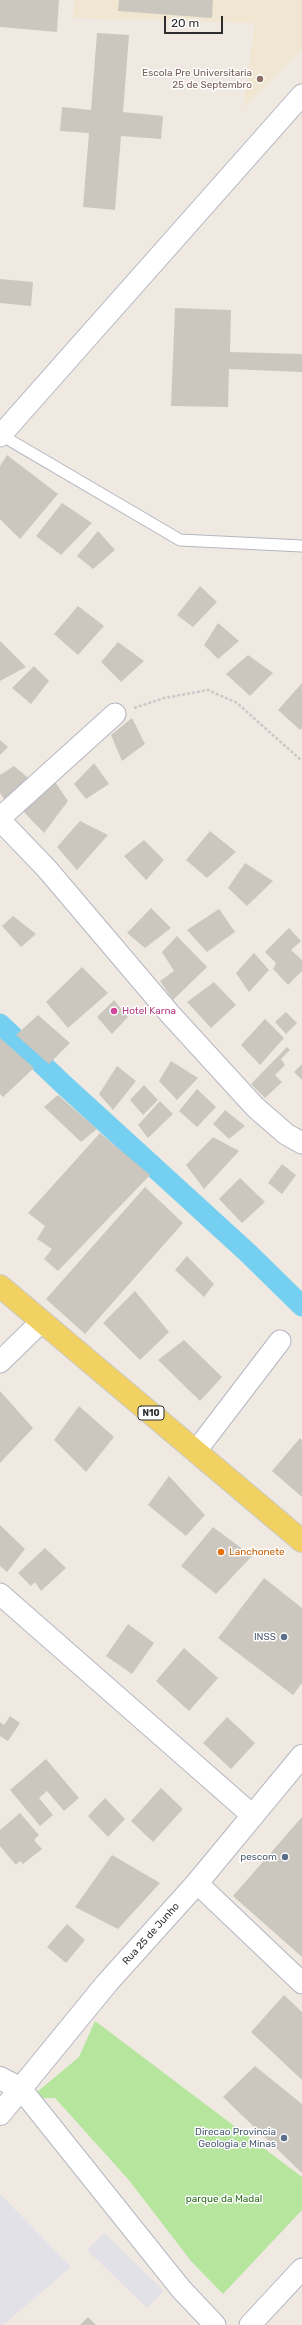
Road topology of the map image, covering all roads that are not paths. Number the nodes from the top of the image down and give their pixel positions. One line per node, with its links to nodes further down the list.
1 (302, 95): 2 (street)
2 (0, 436): 3 (lane)
3 (302, 546)
4 (115, 714): 5 (street)
5 (0, 819): 6 (street)
6 (302, 1143)
7 (0, 1286): 8 (main road, N10)
8 (41, 1322): 10 (street); 11 (main road, N10)
9 (280, 1341): 11 (street)
10 (0, 1362)
11 (196, 1451): 12 (main road, N10)
12 (302, 1541)
13 (0, 1594): 15 (street)
14 (302, 1756): 15 (street, Rua 25 de Junho)
15 (252, 1815): 16 (street, Rua 25 de Junho)
16 (197, 1883): 17 (street); 19 (street, Rua 25 de Junho)
17 (302, 1983)
18 (0, 2078): 19 (street)
19 (21, 2089): 20 (street, Rua 25 de Junho); 22 (street)
20 (0, 2114)
21 (302, 2269): 23 (street)
22 (215, 2325)
23 (250, 2325)

